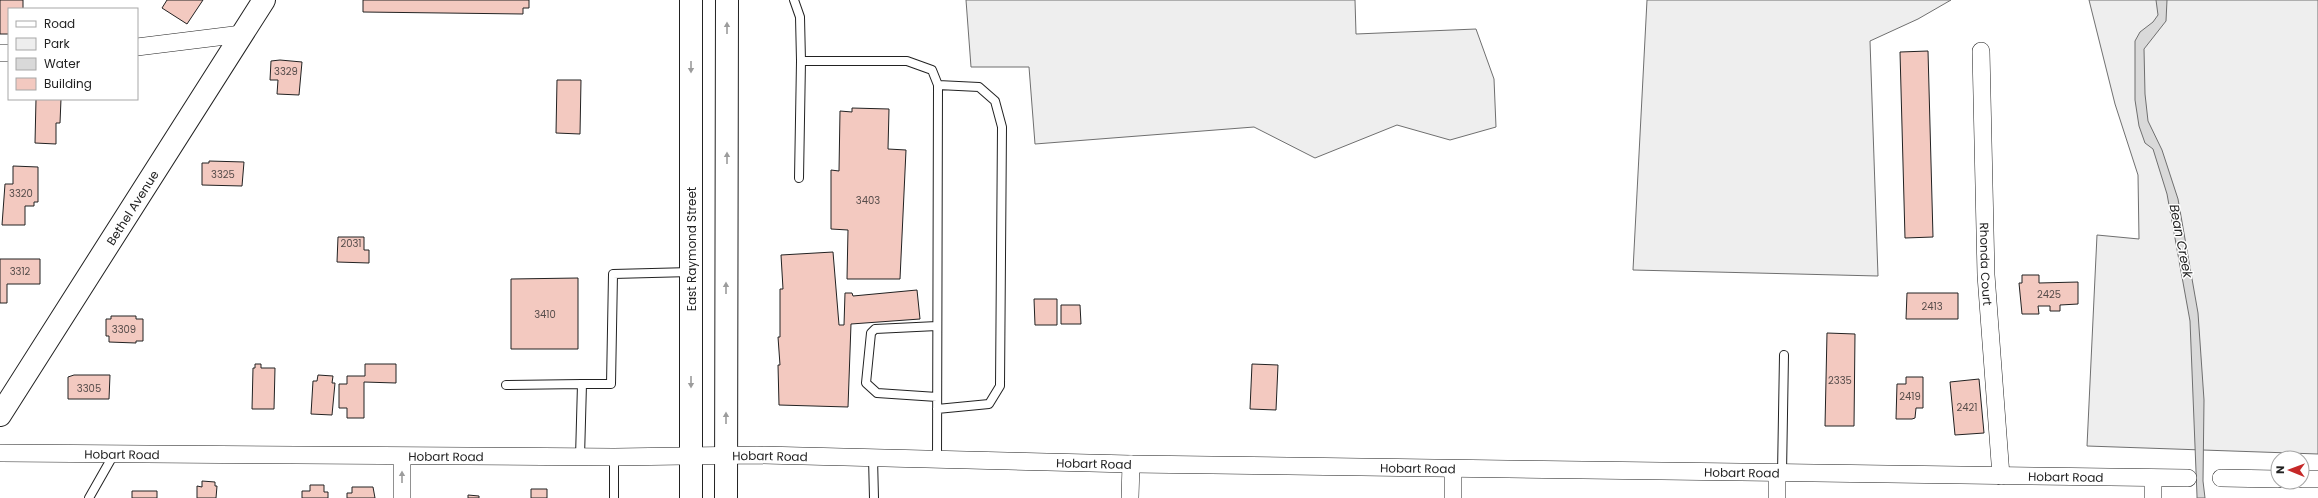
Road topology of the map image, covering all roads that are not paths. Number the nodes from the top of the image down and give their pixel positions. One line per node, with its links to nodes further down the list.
1 (264, 0): 5 (main road, Bethel Avenue)
2 (691, 0): 11 (main road, East Raymond Street, one-way to 11)
3 (727, 0): 25 (main road, one-way to 3)
4 (794, 0): 8 (lane)
5 (242, 34): 6 (street); 18 (main road, Bethel Avenue)
6 (138, 47)
7 (1981, 51): 31 (street, Rhonda Court)
8 (801, 61): 9 (lane); 10 (lane)
9 (938, 85): 12 (lane); 17 (lane)
10 (799, 178)
11 (691, 272): 14 (lane); 24 (main road, East Raymond Street, one-way to 24)
12 (937, 326): 16 (lane); 16 (lane)
13 (1784, 355): 30 (lane)
14 (582, 384): 15 (lane); 22 (lane)
15 (506, 385)
16 (937, 397): 17 (lane)
17 (937, 409): 27 (lane)
18 (0, 415)
19 (0, 453): 20 (street, Hobart Road)
20 (114, 454): 21 (street, Hobart Road); 36 (lane)
21 (402, 457): 22 (street, Hobart Road); 37 (street, one-way to 21)
22 (580, 457): 23 (street, Hobart Road)
23 (614, 457): 24 (street, Hobart Road); 38 (lane)
24 (691, 457): 25 (street, Hobart Road); 39 (main road, East Raymond Street)
25 (726, 457): 26 (street, Hobart Road); 40 (main road)
26 (873, 458): 27 (street, Hobart Road); 41 (lane)
27 (937, 460): 28 (street, Hobart Road)
28 (1130, 464): 29 (street, Hobart Road); 42 (street)
29 (1453, 469): 30 (street, Hobart Road); 43 (street)
30 (1780, 473): 31 (street, Hobart Road); 44 (street)
31 (2001, 476): 32 (street, Hobart Road)
32 (2153, 478): 33 (street, Hobart Road); 45 (street)
33 (2188, 478)
34 (2221, 478): 35 (street)
35 (2270, 479)
36 (89, 498)
37 (402, 498)
38 (614, 498)
39 (691, 498)
40 (726, 498)
41 (874, 498)
42 (1130, 498)
43 (1453, 498)
44 (1777, 498)
45 (2153, 498)

